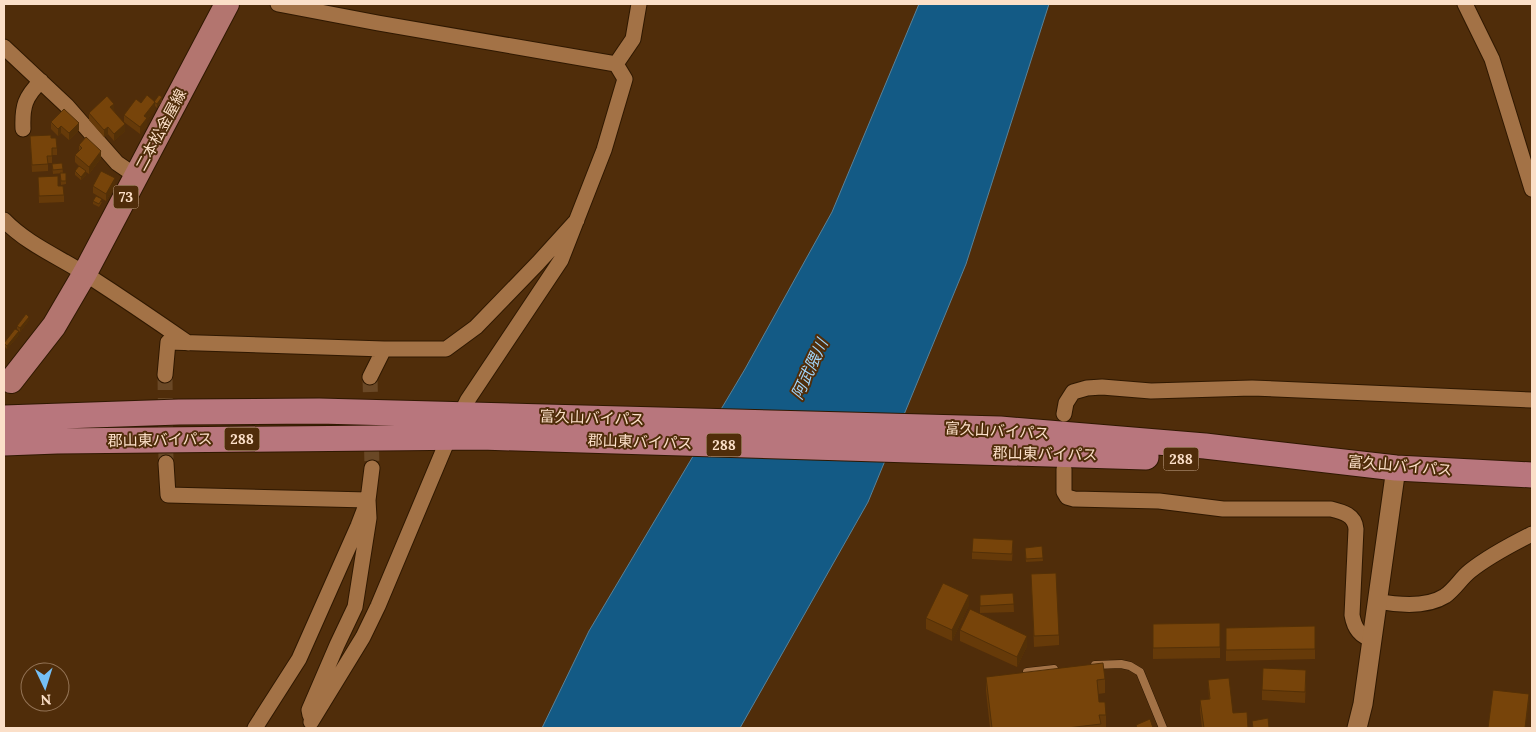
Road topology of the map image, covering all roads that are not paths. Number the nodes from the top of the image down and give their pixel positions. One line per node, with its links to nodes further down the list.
1 (227, 4): 9 (main road, 二本松金屋線 / 73)
2 (278, 4): 6 (street)
3 (639, 4): 6 (street)
4 (1465, 4): 10 (street)
5 (4, 47): 7 (street)
6 (616, 64): 12 (street)
7 (41, 81): 8 (street); 9 (street)
8 (23, 129)
9 (136, 176): 13 (main road, 二本松金屋線 / 73)
10 (1532, 189)
11 (4, 220): 13 (street)
12 (577, 220): 15 (street); 21 (street)
13 (85, 273): 14 (street); 18 (main road, 二本松金屋線 / 73)
14 (190, 344): 15 (street); 16 (street)
15 (384, 349): 17 (street)
16 (165, 375)
17 (370, 377)
18 (11, 381)
19 (1532, 400): 20 (street)
20 (1064, 414)
21 (460, 415): 22 (highway, 郡山東バイパス / 288); 27 (highway, 富久山バイパス / 288)
22 (4, 418)
23 (449, 437): 24 (highway, 郡山東バイパス / 288); 27 (highway, 郡山東バイパス / 288); 30 (street)
24 (4, 443)
25 (166, 463): 30 (street)
26 (372, 468): 30 (street)
27 (1396, 468): 29 (highway, 富久山バイパス / 288); 32 (street)
28 (1064, 469): 33 (street)
29 (1532, 475)
30 (368, 500): 37 (street)
31 (1532, 534): 32 (street)
32 (1377, 601): 33 (street)
33 (1372, 639): 39 (street)
34 (1088, 665): 38 (lane)
35 (1062, 668): 36 (lane)
36 (1027, 672)
37 (255, 728)
38 (1163, 728)
39 (1357, 728)

